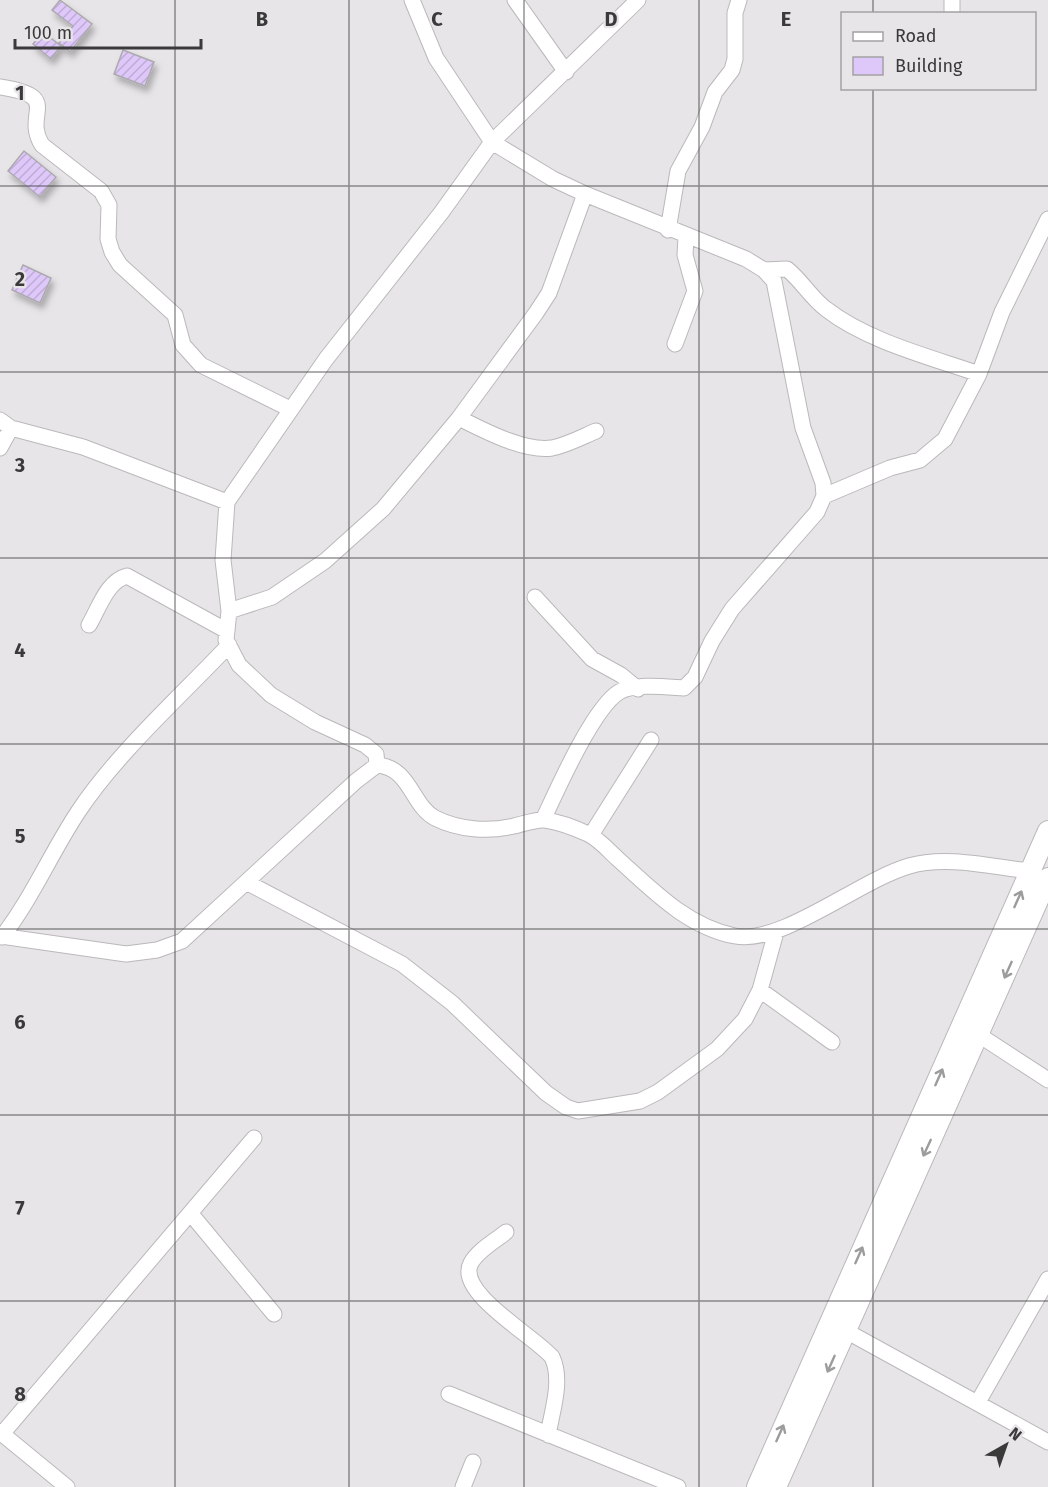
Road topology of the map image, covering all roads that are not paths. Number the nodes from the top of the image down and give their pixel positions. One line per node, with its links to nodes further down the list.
1 (412, 0): 7 (street)
2 (515, 0): 5 (street)
3 (638, 0): 5 (street)
4 (739, 0): 10 (street)
5 (566, 72): 7 (street)
6 (0, 87): 15 (street)
7 (492, 142): 8 (street); 15 (street)
8 (585, 194): 10 (street); 16 (street)
9 (1048, 219): 14 (street)
10 (668, 230): 11 (street)
11 (686, 237): 12 (street); 13 (street)
12 (764, 270): 14 (street); 20 (street)
13 (675, 344)
14 (979, 374): 20 (street)
15 (290, 409): 21 (street)
16 (459, 418): 18 (street); 23 (street)
17 (5, 424): 19 (street); 21 (street)
18 (596, 431)
19 (0, 448)
20 (824, 496): 26 (street)
21 (227, 502): 23 (street)
22 (535, 597): 26 (street)
23 (229, 611): 25 (street)
24 (89, 625): 25 (street)
25 (228, 638): 28 (street); 35 (street)
26 (638, 689): 29 (street)
27 (651, 740): 31 (street)
28 (376, 765): 29 (street); 33 (street)
29 (543, 819): 31 (street)
30 (1048, 831): 32 (main road)
31 (591, 835): 34 (street)
32 (1039, 875): 34 (street); 37 (main road, one-way to 37); 55 (main road, one-way to 32)
33 (246, 882): 35 (street); 36 (street)
34 (776, 932): 36 (street)
35 (1, 937)
36 (760, 990): 38 (street)
37 (979, 1035): 39 (street); 45 (main road, one-way to 45)
38 (832, 1042)
39 (1048, 1080)
40 (254, 1138): 41 (street)
41 (191, 1214): 44 (street); 49 (street)
42 (506, 1232): 48 (street)
43 (1048, 1279): 47 (street)
44 (274, 1314)
45 (846, 1331): 47 (street); 56 (main road, one-way to 56)
46 (449, 1394): 48 (street)
47 (978, 1402): 50 (street)
48 (548, 1435): 54 (street)
49 (3, 1438): 52 (street)
50 (1048, 1442)
51 (473, 1462): 53 (street)
52 (67, 1487)
53 (463, 1487)
54 (678, 1487)
55 (757, 1487)
56 (776, 1487)

